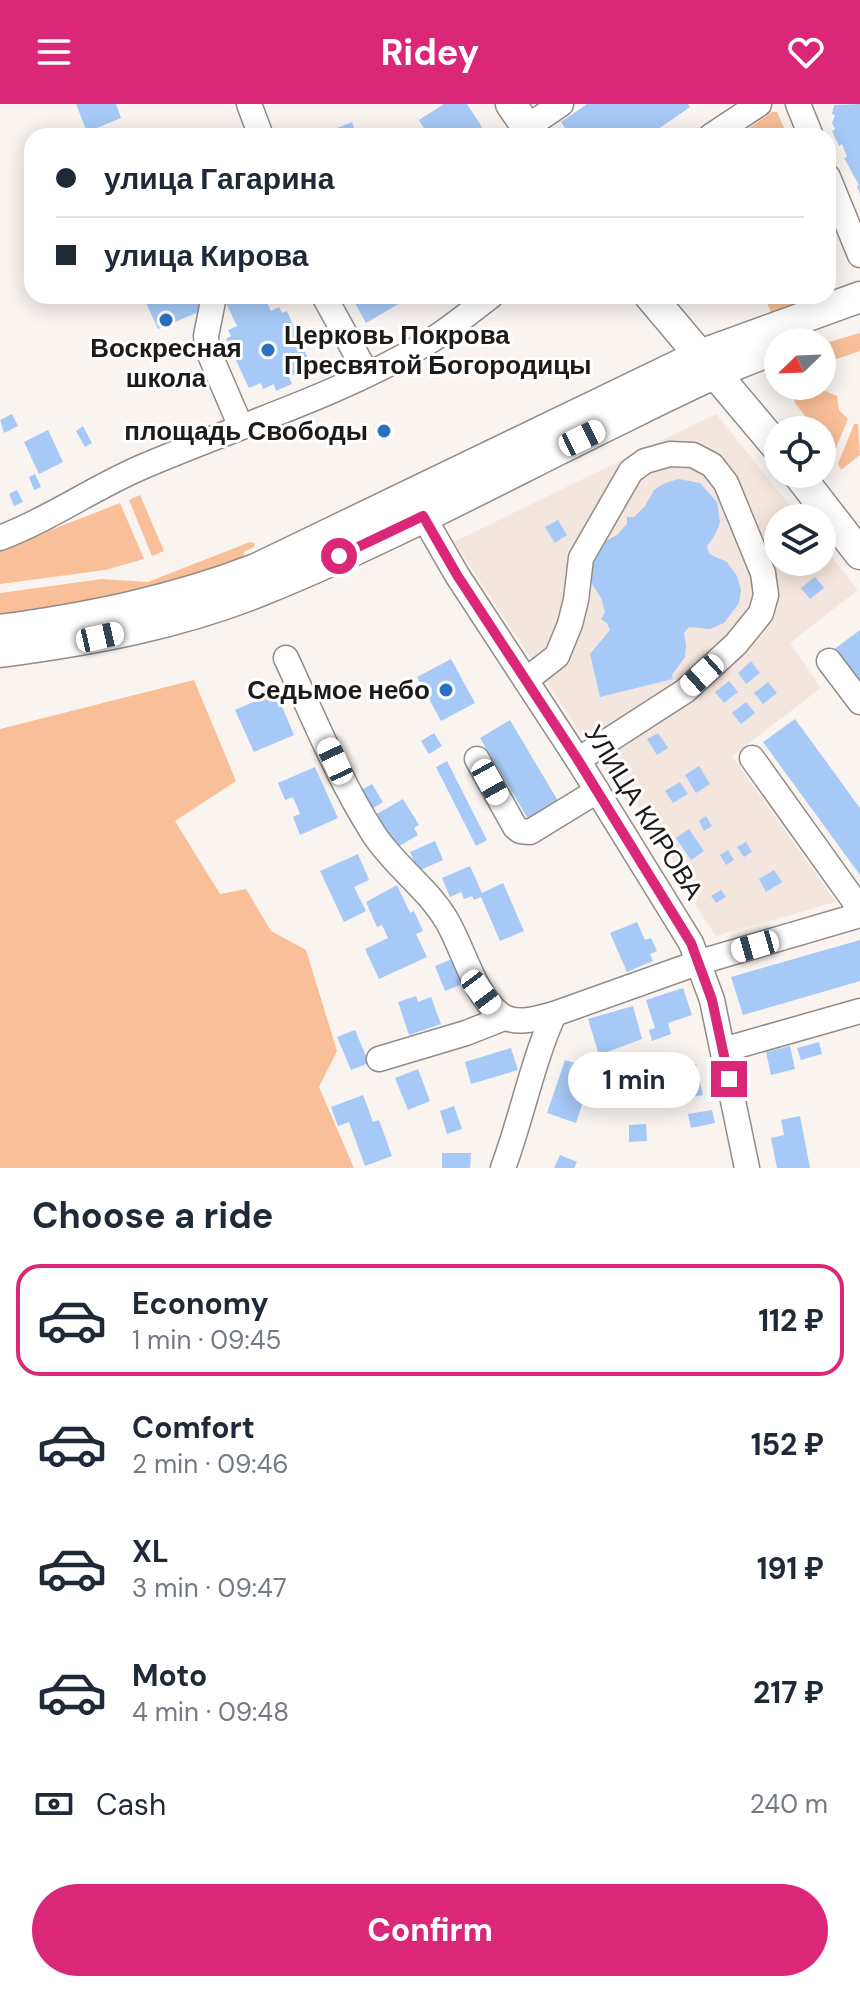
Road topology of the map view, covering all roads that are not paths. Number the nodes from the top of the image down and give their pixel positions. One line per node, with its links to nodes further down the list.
1 (249, 104): 6 (street)
2 (561, 104): 5 (street)
3 (759, 104): 7 (street)
4 (798, 104): 8 (street)
5 (524, 122)
6 (258, 128)
7 (723, 128)
8 (808, 128)
9 (836, 196): 10 (street)
10 (860, 255)
11 (860, 297): 19 (main road)
12 (212, 304): 21 (street)
13 (328, 304): 20 (street)
14 (480, 304): 20 (street)
15 (657, 304): 19 (main road)
16 (860, 317): 17 (main road)
17 (831, 328)
18 (764, 351): 19 (main road)
19 (709, 364): 22 (main road); 24 (main road); 27 (main road)
20 (367, 374): 21 (street)
21 (241, 427): 25 (street)
22 (764, 431)
23 (809, 488): 26 (main road)
24 (423, 516): 28 (main road); 31 (street, УЛИЦА КИРОВА)
25 (0, 538)
26 (860, 554)
27 (0, 630)
28 (0, 652)
29 (286, 658): 42 (street)
30 (829, 661): 32 (street)
31 (526, 680): 35 (street, УЛИЦА КИРОВА); 35 (street)
32 (860, 702)
33 (752, 758): 37 (street)
34 (477, 759): 36 (street)
35 (578, 760): 36 (street, УЛИЦА КИРОВА)
36 (597, 791): 39 (street, УЛИЦА КИРОВА)
37 (860, 909)
38 (860, 915): 39 (street)
39 (700, 962): 41 (street); 43 (street, УЛИЦА КИРОВА)
40 (860, 1011): 43 (street)
41 (554, 1014): 42 (street); 45 (street)
42 (504, 1018): 44 (street)
43 (723, 1050): 46 (street, УЛИЦА КИРОВА)
44 (379, 1059)
45 (503, 1168)
46 (747, 1168)

